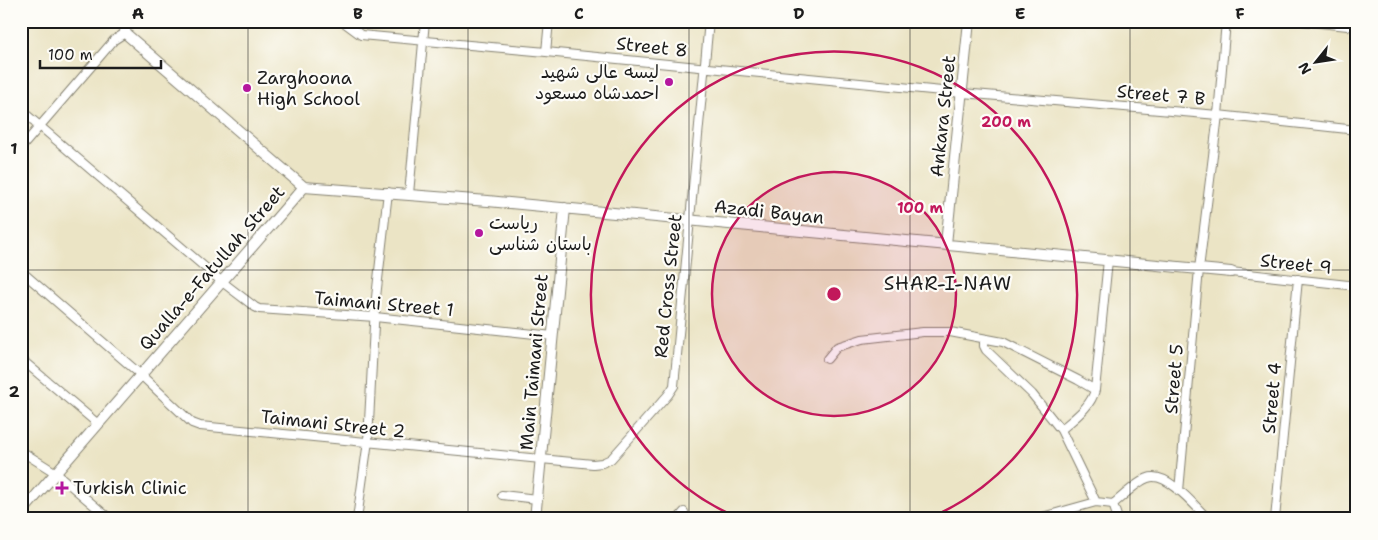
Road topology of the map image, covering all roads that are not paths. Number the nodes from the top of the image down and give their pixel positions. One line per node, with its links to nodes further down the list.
1 (126, 21): 10 (main road)
2 (342, 21): 11 (street, Street 8)
3 (425, 21): 11 (street)
4 (549, 21): 12 (street)
5 (709, 21): 13 (street, Red Cross Street)
6 (970, 21): 14 (main road, Ankara Street)
7 (1226, 21): 16 (street, Street 5)
8 (1301, 21): 9 (street)
9 (1357, 27)
10 (125, 34): 17 (street); 20 (main road, Qualla-e-Fatullah Street)
11 (423, 42): 12 (street, Street 8); 22 (street)
12 (546, 52): 13 (street, Street 8)
13 (704, 68): 14 (street, Street 8); 24 (street, Red Cross Street)
14 (962, 93): 16 (street, Street 7 B); 25 (main road, Ankara Street)
15 (21, 110): 17 (street, Taimani Street 1)
16 (1218, 115): 18 (street, Street 7 B); 27 (street, Street 5)
17 (39, 126): 19 (street); 31 (street, Taimani Street 1)
18 (1357, 130)
19 (21, 148)
20 (304, 187): 21 (main road, Azadi Bayan); 31 (main road, Qualla-e-Fatullah Street)
21 (388, 192): 22 (main road, Azadi Bayan); 33 (street)
22 (409, 194): 23 (main road, Azadi Bayan)
23 (565, 208): 24 (main road, Azadi Bayan); 34 (main road, Main Taimani Street)
24 (690, 220): 25 (main road, Azadi Bayan); 44 (street, Red Cross Street)
25 (946, 244): 26 (main road, Azadi Bayan)
26 (1108, 260): 27 (main road, Azadi Bayan); 39 (street)
27 (1199, 270): 29 (main road, Azadi Bayan); 46 (street, Street 5)
28 (21, 271): 38 (street, Taimani Street 2)
29 (1231, 272): 30 (street, Street 9)
30 (1298, 280): 32 (street, Street 9); 58 (street, Street 4)
31 (221, 281): 33 (street, Taimani Street 1); 38 (main road, Qualla-e-Fatullah Street)
32 (1357, 286)
33 (375, 317): 34 (street, Taimani Street 1); 42 (street)
34 (552, 336): 44 (main road, Main Taimani Street)
35 (984, 339): 37 (street); 39 (street); 41 (street)
36 (21, 359): 40 (street)
37 (827, 359)
38 (141, 375): 40 (main road, Qualla-e-Fatullah Street); 42 (street, Taimani Street 2)
39 (1095, 390): 41 (street)
40 (98, 424): 45 (main road, Qualla-e-Fatullah Street)
41 (1061, 430): 49 (street)
42 (368, 441): 44 (street, Taimani Street 2); 53 (street)
43 (21, 451): 45 (street)
44 (541, 458): 48 (main road, Main Taimani Street)
45 (56, 473): 51 (main road, Qualla-e-Fatullah Street); 52 (street)
46 (1179, 491): 50 (street); 57 (street)
47 (502, 495): 48 (street)
48 (537, 499): 54 (main road, Main Taimani Street)
49 (1096, 502): 50 (street); 55 (street)
50 (1113, 504): 56 (street)
51 (21, 513)
52 (110, 519)
53 (357, 519)
54 (535, 519)
55 (1035, 519)
56 (1118, 519)
57 (1208, 519)
58 (1276, 519)

